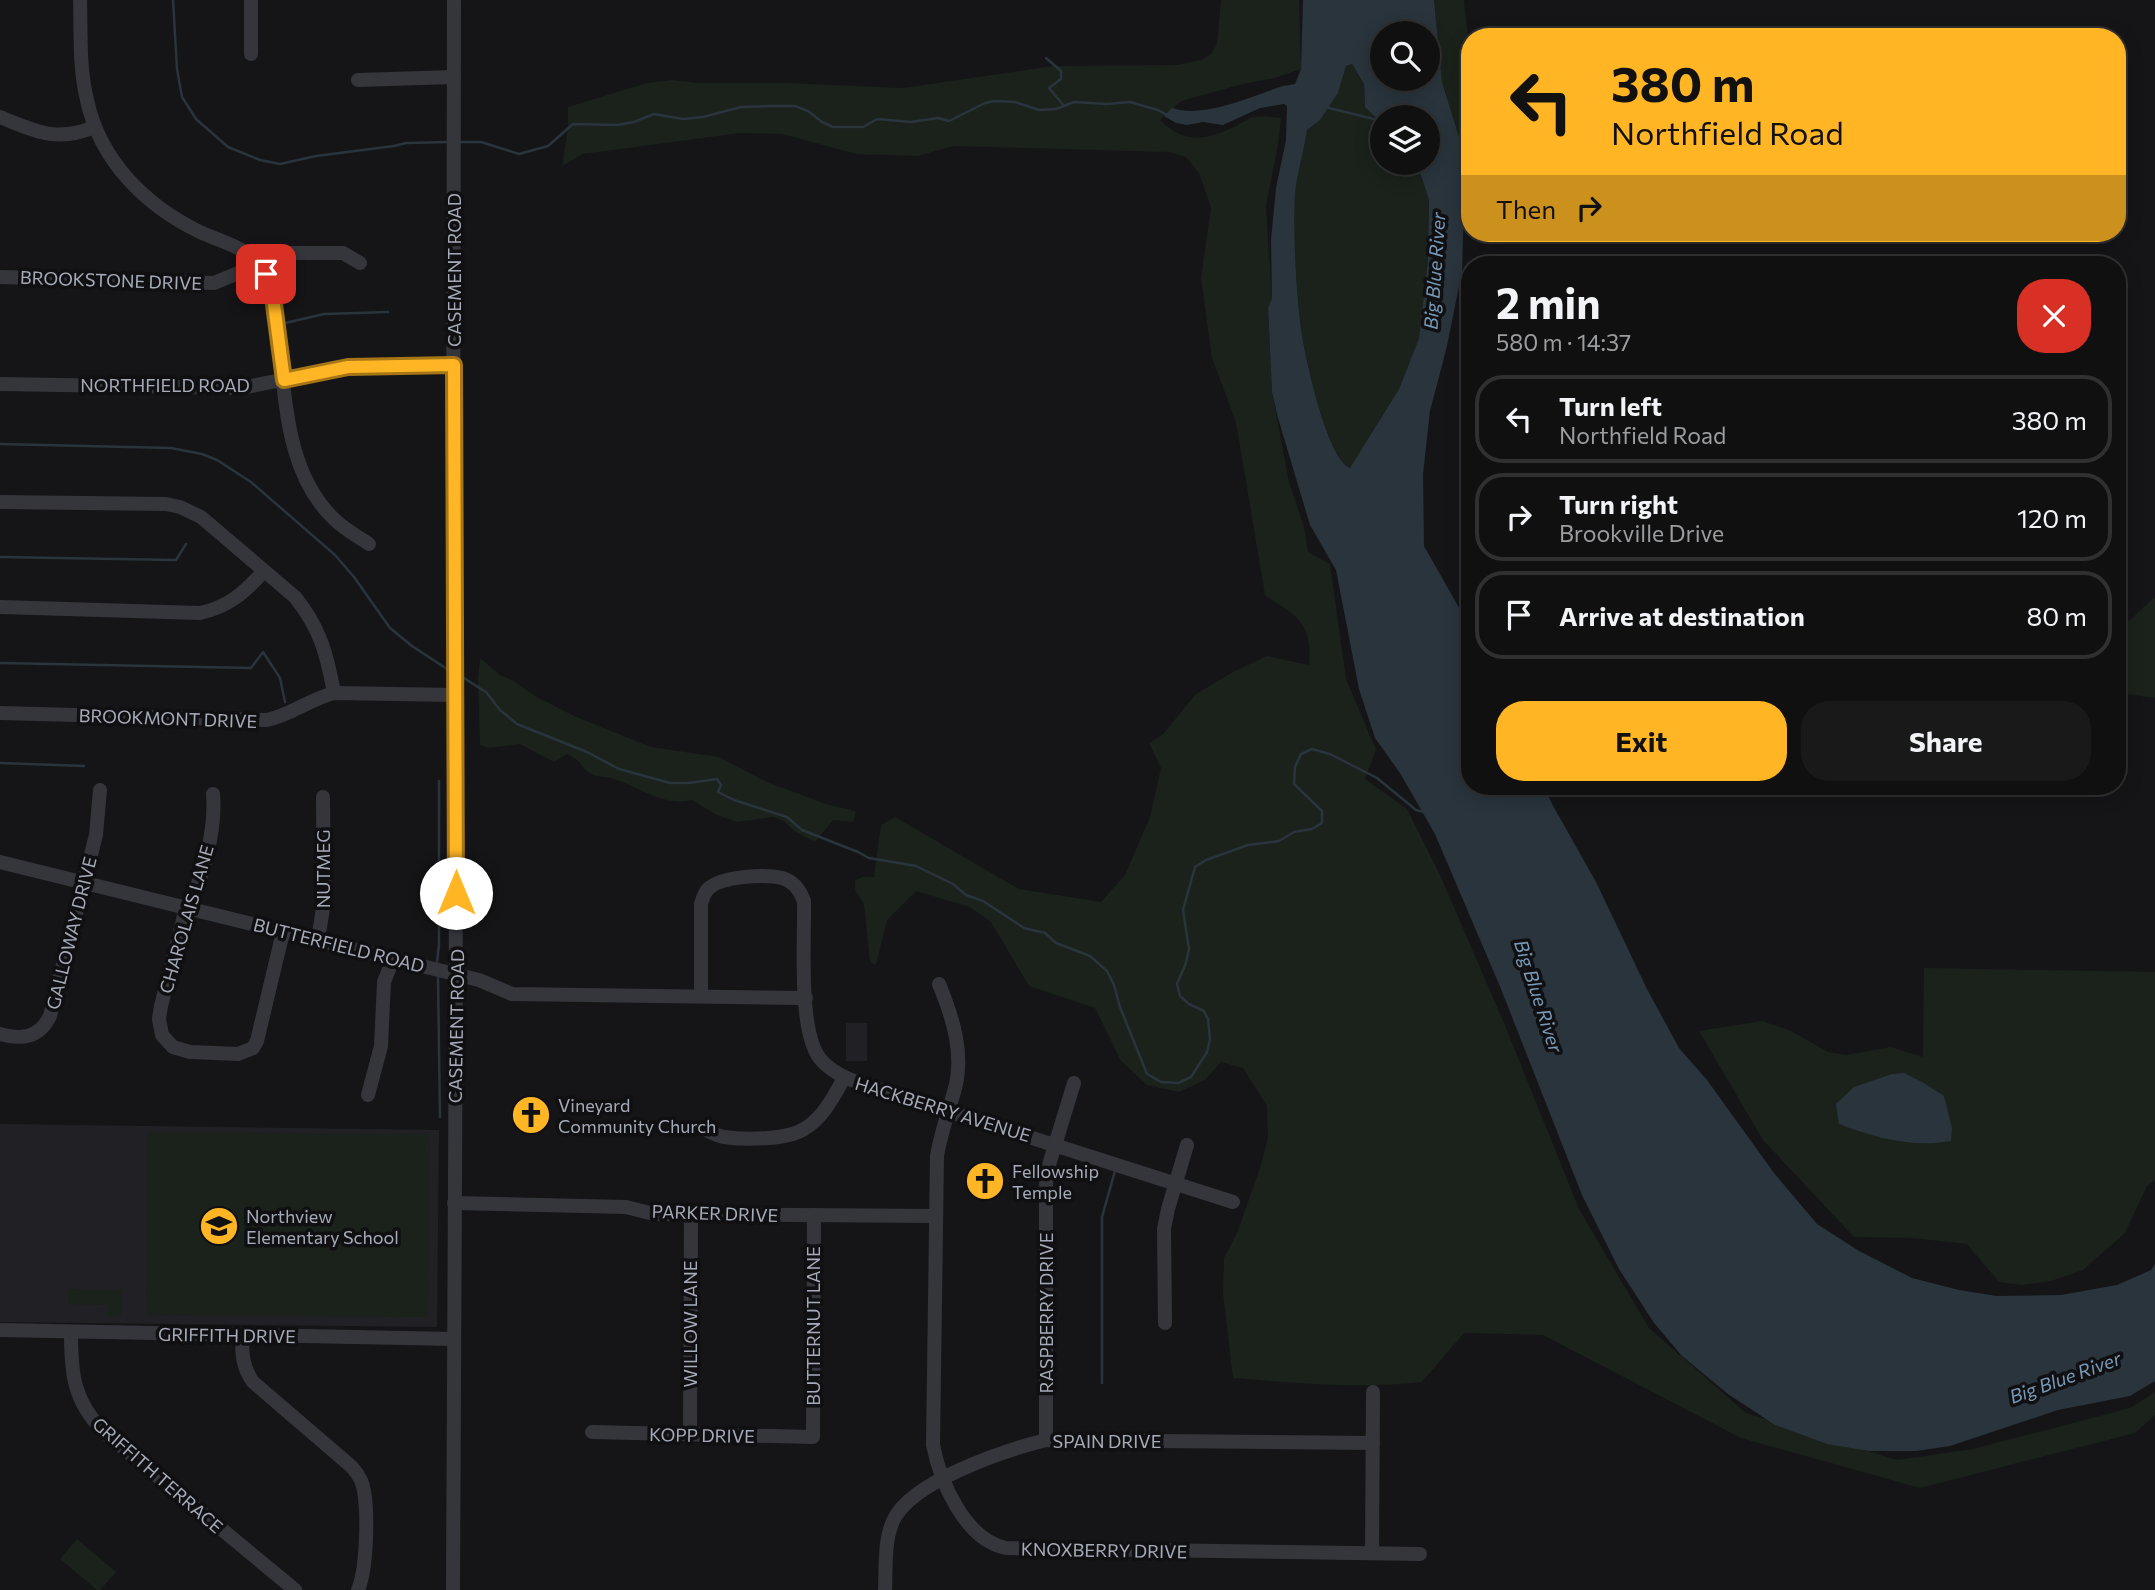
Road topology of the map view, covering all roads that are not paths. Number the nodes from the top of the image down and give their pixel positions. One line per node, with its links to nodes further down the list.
1 (80, 0): 8 (street)
2 (251, 0): 4 (street)
3 (454, 0): 5 (street, CASEMENT ROAD)
4 (251, 54)
5 (454, 77): 6 (street); 12 (street, CASEMENT ROAD)
6 (358, 80)
7 (0, 117): 8 (street)
8 (94, 127): 9 (street)
9 (259, 263): 10 (street, BROOKSTONE DRIVE); 11 (street, BROOKSTONE DRIVE); 13 (street)
10 (360, 263)
11 (0, 277)
12 (454, 365): 13 (street, NORTHFIELD ROAD); 19 (street, CASEMENT ROAD)
13 (284, 380): 14 (street, NORTHFIELD ROAD); 16 (street)
14 (0, 384)
15 (0, 502): 17 (street)
16 (369, 544)
17 (263, 572): 18 (street); 20 (street)
18 (0, 607)
19 (455, 689): 20 (street, BROOKMONT DRIVE); 31 (street, CASEMENT ROAD)
20 (334, 693): 21 (street, BROOKMONT DRIVE)
21 (0, 713)
22 (100, 790): 26 (street, GALLOWAY DRIVE)
23 (213, 794): 27 (street, CHAROLAIS LANE)
24 (323, 797): 29 (street, NUTMEG)
25 (0, 862): 26 (street, BUTTERFIELD ROAD)
26 (84, 883): 27 (street, BUTTERFIELD ROAD); 35 (street, GALLOWAY DRIVE)
27 (186, 908): 28 (street, BUTTERFIELD ROAD); 28 (street, CHAROLAIS LANE)
28 (283, 932): 29 (street, BUTTERFIELD ROAD)
29 (318, 940): 30 (street, BUTTERFIELD ROAD)
30 (393, 959): 31 (street, BUTTERFIELD ROAD); 38 (street)
31 (456, 974): 33 (street, BUTTERFIELD ROAD); 45 (street, CASEMENT ROAD)
32 (939, 984): 39 (street, KNOXBERRY DRIVE)
33 (701, 996): 34 (street, BUTTERFIELD ROAD); 34 (street, HACKBERRY AVENUE)
34 (806, 998): 36 (street, HACKBERRY AVENUE)
35 (0, 1034)
36 (844, 1078): 39 (street, HACKBERRY AVENUE); 40 (street)
37 (1074, 1083): 41 (street, RASPBERRY DRIVE)
38 (368, 1095)
39 (948, 1110): 41 (street, HACKBERRY AVENUE); 48 (street, KNOXBERRY DRIVE)
40 (704, 1129)
41 (1055, 1144): 43 (street, HACKBERRY AVENUE); 58 (street, RASPBERRY DRIVE)
42 (1187, 1145): 43 (street)
43 (1175, 1184): 44 (street, HACKBERRY AVENUE); 49 (street)
44 (1233, 1202)
45 (454, 1203): 46 (street, PARKER DRIVE); 53 (street, CASEMENT ROAD)
46 (691, 1214): 47 (street, PARKER DRIVE); 56 (street, WILLOW LANE)
47 (814, 1215): 48 (street, PARKER DRIVE); 57 (street, BUTTERNUT LANE)
48 (935, 1216): 60 (street, KNOXBERRY DRIVE)
49 (1165, 1323)
50 (0, 1330): 51 (street, GRIFFITH DRIVE)
51 (71, 1332): 52 (street, GRIFFITH DRIVE); 63 (street, GRIFFITH TERRACE)
52 (242, 1335): 53 (street, GRIFFITH DRIVE); 64 (street)
53 (454, 1339): 65 (street, CASEMENT ROAD)
54 (1373, 1392): 59 (street)
55 (592, 1432): 56 (street, KOPP DRIVE)
56 (690, 1434): 57 (street, KOPP DRIVE)
57 (813, 1437)
58 (1046, 1440): 59 (street, SPAIN DRIVE); 60 (street, SPAIN DRIVE)
59 (1373, 1443): 61 (street)
60 (943, 1477): 61 (street, KNOXBERRY DRIVE); 66 (street, SPAIN DRIVE)
61 (1372, 1553): 62 (street, KNOXBERRY DRIVE)
62 (1420, 1554)
63 (295, 1590)
64 (358, 1590)
65 (453, 1590)
66 (885, 1590)

